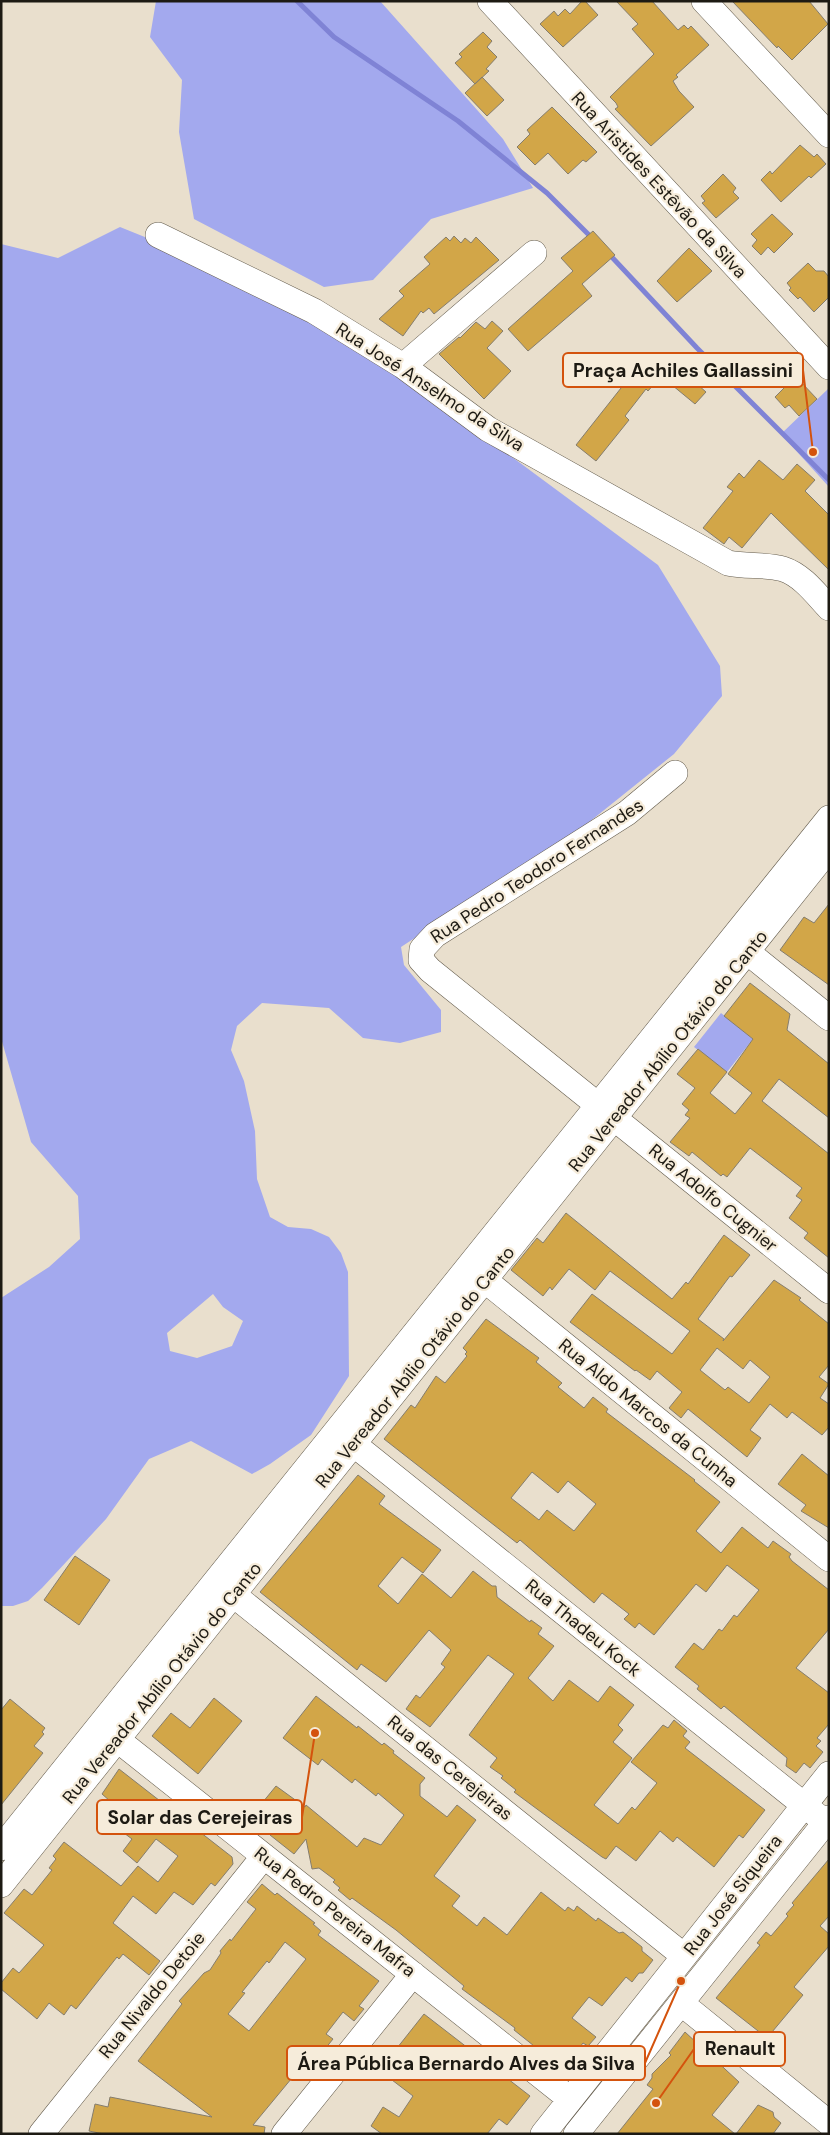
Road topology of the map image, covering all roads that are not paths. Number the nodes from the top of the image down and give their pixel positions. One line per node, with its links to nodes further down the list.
1 (490, 1): 7 (street, Rua Aristides Estêvão da Silva)
2 (704, 1): 3 (street)
3 (829, 135)
4 (158, 235): 6 (street, Rua José Anselmo da Silva)
5 (534, 253): 6 (street)
6 (402, 366): 8 (street, Rua José Anselmo da Silva)
7 (829, 367)
8 (829, 608)
9 (675, 773): 14 (street, Rua Pedro Teodoro Fernandes)
10 (829, 818): 12 (street, Rua Vereador Abílio Otávio do Canto)
11 (829, 849): 12 (street, Rua Vereador Abílio Otávio do Canto)
12 (739, 945): 13 (street); 14 (street, Rua Vereador Abílio Otávio do Canto)
13 (829, 1018)
14 (606, 1112): 15 (street, Rua Vereador Abílio Otávio do Canto); 16 (street, Rua Adolfo Cugnier)
15 (476, 1273): 17 (street, Rua Vereador Abílio Otávio do Canto); 18 (street, Rua Aldo Marcos da Cunha)
16 (829, 1291)
17 (345, 1438): 19 (street, Rua Vereador Abílio Otávio do Canto); 22 (street, Rua Thadeu Kock)
18 (829, 1559)
19 (225, 1587): 20 (street, Rua Vereador Abílio Otávio do Canto); 27 (street, Rua das Cerejeiras)
20 (108, 1732): 24 (street, Rua Vereador Abílio Otávio do Canto); 25 (street, Rua Pedro Pereira Mafra); 26 (street, Rua Vereador Abílio Otávio do Canto)
21 (829, 1774): 22 (street, Rua José Siqueira)
22 (804, 1805): 23 (street, Rua Thadeu Kock); 27 (street, Rua José Siqueira)
23 (828, 1822): 29 (street, Rua José Siqueira)
24 (1, 1848)
25 (264, 1856): 28 (street, Rua Pedro Pereira Mafra); 32 (street, Rua Nivaldo Detoie)
26 (1, 1884)
27 (684, 1956): 30 (street, Rua José Siqueira)
28 (413, 1974): 30 (street, Rua Pedro Pereira Mafra); 33 (street)
29 (681, 2003): 31 (street); 35 (street, Rua José Siqueira)
30 (570, 2100): 34 (street, Rua José Siqueira)
31 (829, 2123)
32 (41, 2134)
33 (284, 2134)
34 (543, 2134)
35 (576, 2134)

